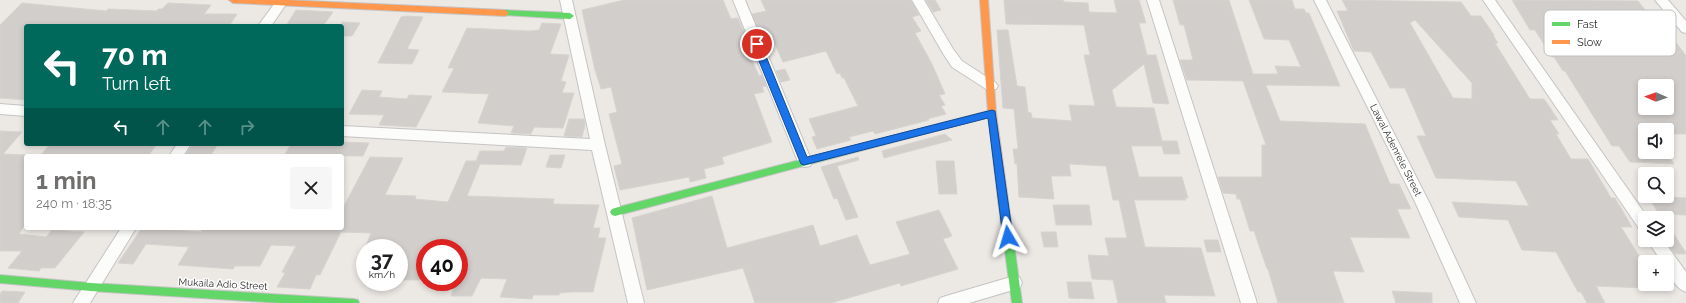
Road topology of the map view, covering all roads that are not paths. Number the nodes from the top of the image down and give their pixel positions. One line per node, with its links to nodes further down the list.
1 (233, 0): 10 (street)
2 (566, 0): 12 (street)
3 (739, 0): 22 (street)
4 (918, 0): 16 (street)
5 (984, 0): 16 (street)
6 (1153, 0): 36 (street)
7 (1320, 0): 37 (street, Lawal Adenrele Street)
8 (1489, 0): 24 (street)
9 (1662, 0): 11 (street)
10 (281, 2): 12 (street); 14 (street)
11 (1670, 10)
12 (570, 16): 21 (street)
13 (1676, 17): 15 (street)
14 (265, 24)
15 (1686, 29)
16 (991, 86): 19 (street)
17 (0, 109): 18 (street)
18 (24, 111)
19 (992, 113): 22 (street); 28 (street)
20 (344, 131): 21 (street)
21 (598, 145): 23 (street)
22 (804, 162): 23 (street)
23 (615, 212): 33 (street)
24 (1638, 216)
25 (128, 230): 30 (street)
26 (1660, 247): 29 (street)
27 (0, 279): 30 (street, Mukaila Adio Street)
28 (1014, 283): 34 (street); 35 (street)
29 (1686, 285)
30 (91, 287): 31 (street); 32 (street, Mukaila Adio Street)
31 (81, 303)
32 (354, 303)
33 (636, 303)
34 (946, 303)
35 (1017, 303)
36 (1250, 303)
37 (1468, 303)

